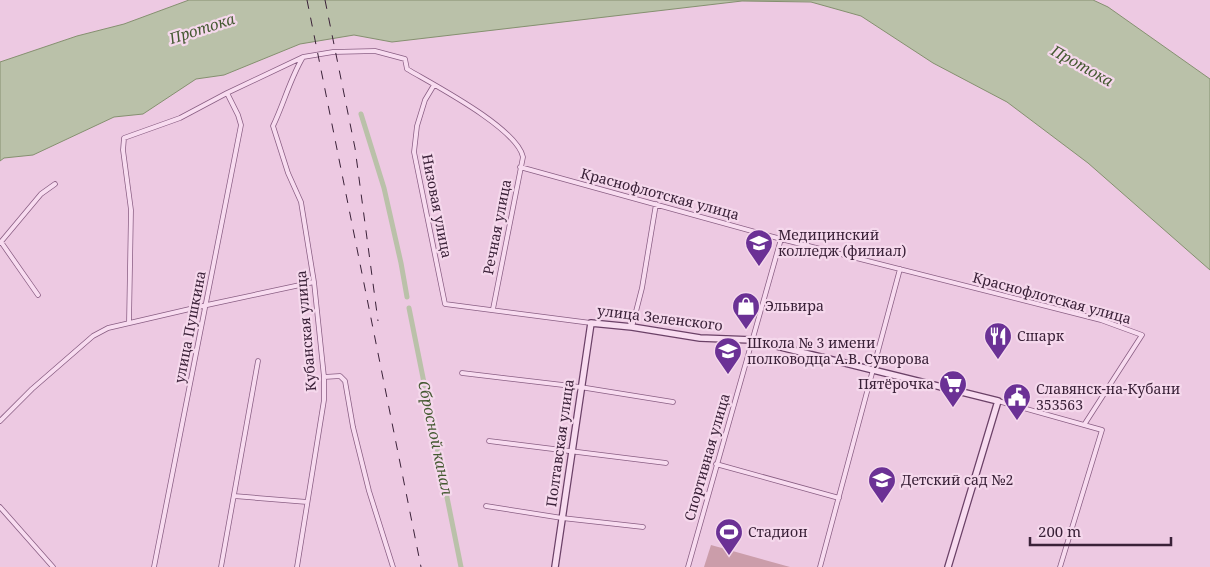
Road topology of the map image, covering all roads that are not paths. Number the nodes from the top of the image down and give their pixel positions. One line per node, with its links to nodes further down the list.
1 (303, 57): 2 (street); 3 (street); 10 (street, Кубанская улица)
2 (434, 85): 4 (street, Речная улица); 12 (street, Низовая улица)
3 (227, 93): 13 (street, улица Пушкина); 15 (street)
4 (520, 167): 6 (street, Краснофлотская улица); 14 (street, Речная улица)
5 (55, 184): 8 (street)
6 (656, 204): 7 (street, Краснофлотская улица); 17 (street)
7 (780, 238): 9 (street, Краснофлотская улица); 18 (street, Спортивная улица)
8 (0, 243): 11 (street)
9 (900, 269): 20 (street); 27 (street, Краснофлотская улица)
10 (314, 282): 13 (street); 22 (street, Кубанская улица)
11 (38, 295)
12 (445, 304): 14 (street, улица Зеленского)
13 (207, 305): 15 (street); 40 (street, улица Пушкина)
14 (492, 309): 16 (street, улица Зеленского)
15 (129, 323): 26 (street)
16 (591, 323): 17 (street, улица Зеленского); 23 (street, Полтавская улица)
17 (632, 327): 18 (street, улица Зеленского)
18 (752, 340): 20 (street, улица Зеленского); 31 (street, Спортивная улица)
19 (258, 361): 32 (street)
20 (872, 371): 25 (street, улица Зеленского); 33 (street)
21 (462, 373): 23 (street)
22 (324, 377): 34 (street, Кубанская улица); 43 (street)
23 (580, 388): 24 (street); 29 (street, Полтавская улица)
24 (673, 402)
25 (998, 402): 27 (street, улица Зеленского); 47 (street)
26 (0, 421)
27 (1084, 425): 48 (street, улица Зеленского)
28 (489, 441): 29 (street)
29 (571, 451): 30 (street); 37 (street, Полтавская улица)
30 (666, 463)
31 (716, 464): 33 (street); 45 (street, Спортивная улица)
32 (234, 496): 34 (street); 41 (street)
33 (839, 498): 46 (street)
34 (307, 502): 42 (street, Кубанская улица)
35 (486, 506): 37 (street)
36 (0, 507): 39 (street)
37 (562, 518): 38 (street); 44 (street, Полтавская улица)
38 (643, 527)
39 (53, 567)
40 (154, 567)
41 (221, 567)
42 (297, 567)
43 (393, 567)
44 (555, 567)
45 (688, 567)
46 (820, 567)
47 (948, 567)
48 (1060, 567)

